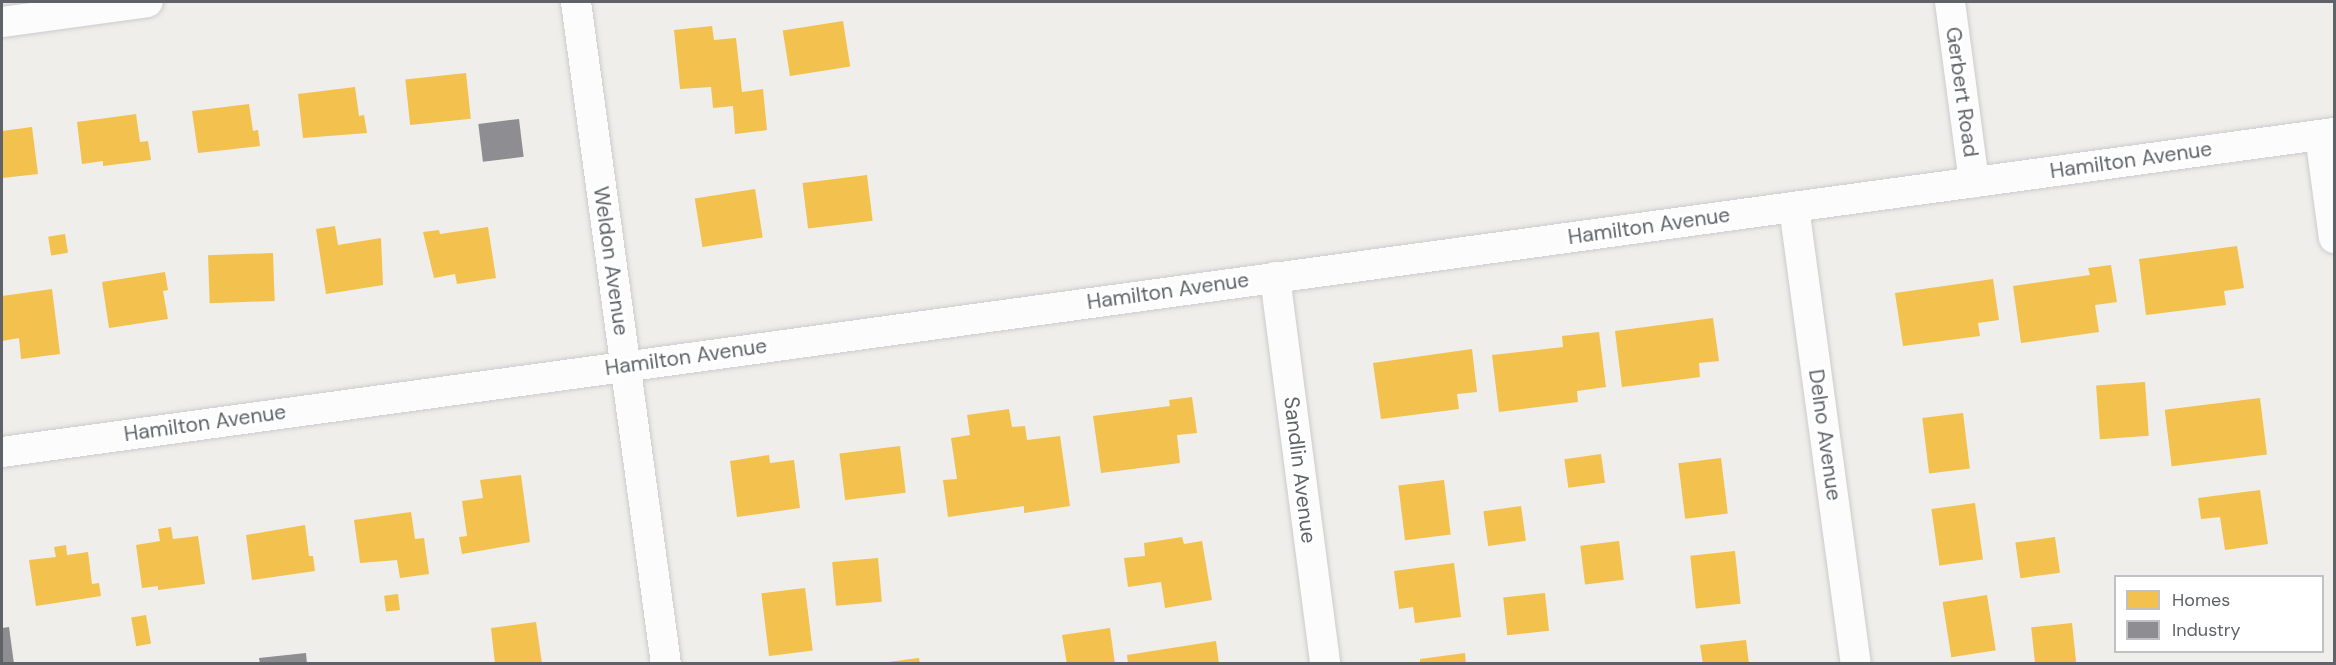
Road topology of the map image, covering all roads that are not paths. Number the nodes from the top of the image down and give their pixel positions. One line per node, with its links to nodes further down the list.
1 (148, 2): 4 (street)
2 (576, 2): 10 (street, Weldon Avenue)
3 (1950, 2): 6 (street, Gerbert Road)
4 (2, 22)
5 (2327, 134): 6 (street, Hamilton Avenue); 8 (street)
6 (1974, 182): 7 (street, Hamilton Avenue)
7 (1794, 207): 9 (street, Hamilton Avenue); 14 (street, Delno Avenue)
8 (2334, 238)
9 (1275, 277): 10 (street, Hamilton Avenue); 13 (street, Sandlin Avenue)
10 (625, 365): 11 (street, Hamilton Avenue); 12 (street, Weldon Avenue)
11 (2, 452)
12 (666, 663)
13 (1325, 663)
14 (1856, 663)

